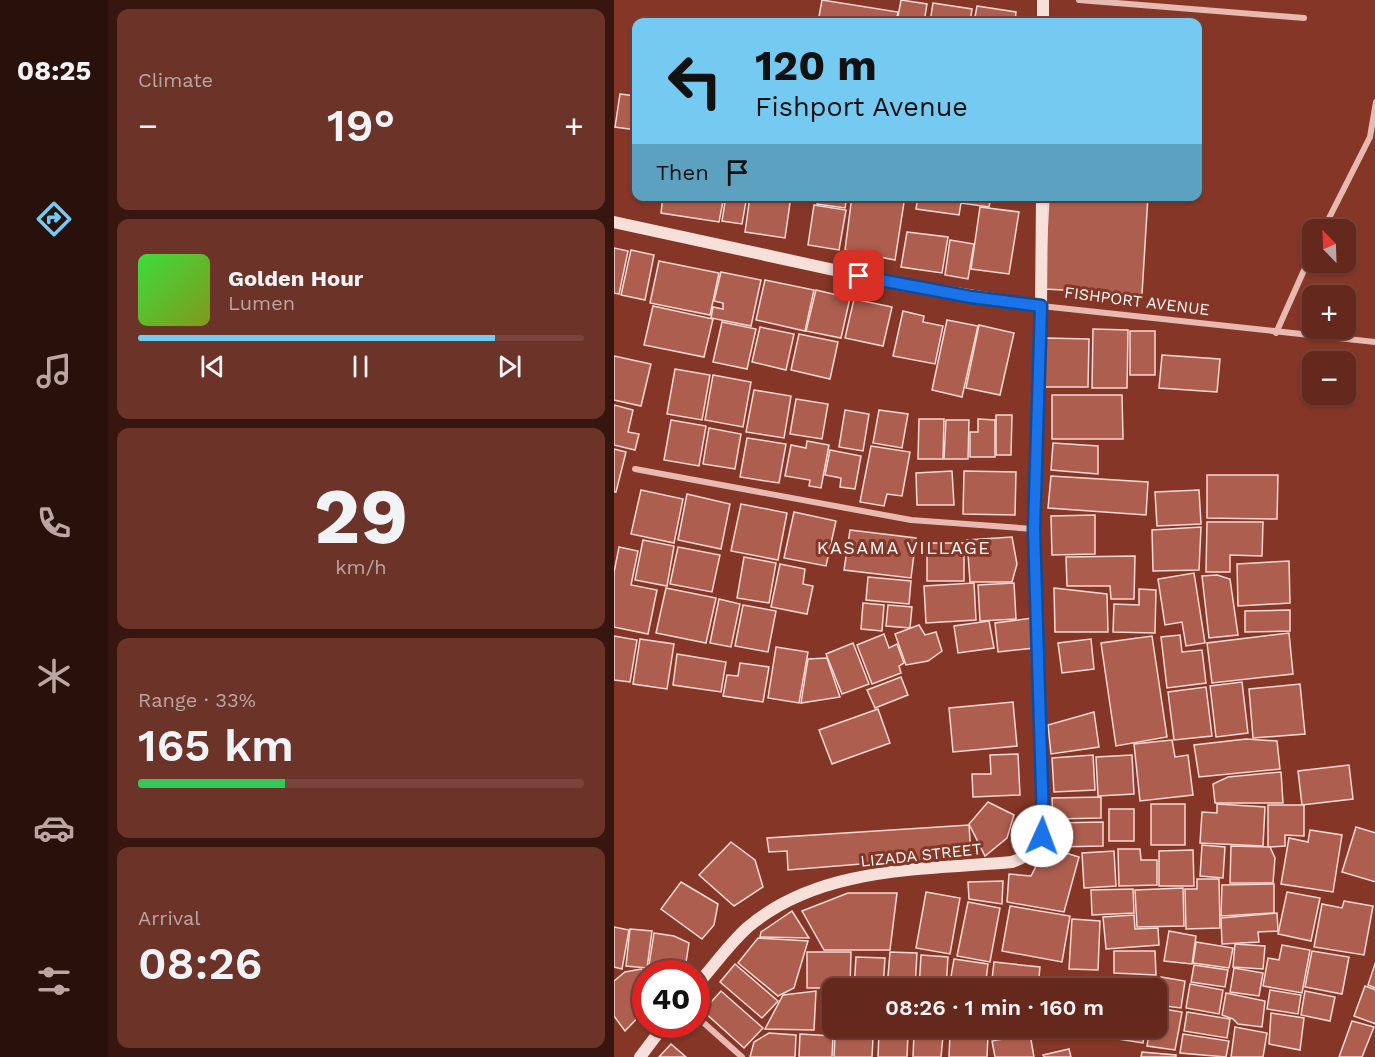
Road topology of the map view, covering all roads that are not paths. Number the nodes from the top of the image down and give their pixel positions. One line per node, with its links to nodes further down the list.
1 (1043, 0): 3 (street)
2 (1079, 0): 4 (street)
3 (1043, 18)
4 (1304, 18)
5 (1376, 102): 7 (street)
6 (1042, 201): 10 (street, LIZADA STREET)
7 (1329, 219)
8 (614, 222): 10 (street, FISHPORT AVENUE)
9 (1303, 273): 11 (street)
10 (1041, 306): 11 (street, FISHPORT AVENUE); 14 (street, LIZADA STREET)
11 (1276, 333): 12 (street, FISHPORT AVENUE)
12 (1376, 342)
13 (635, 469): 14 (street)
14 (1034, 529): 15 (street, LIZADA STREET)
15 (710, 970)
16 (710, 1028): 19 (street)
17 (654, 1038): 18 (street)
18 (640, 1057)
19 (742, 1057)

